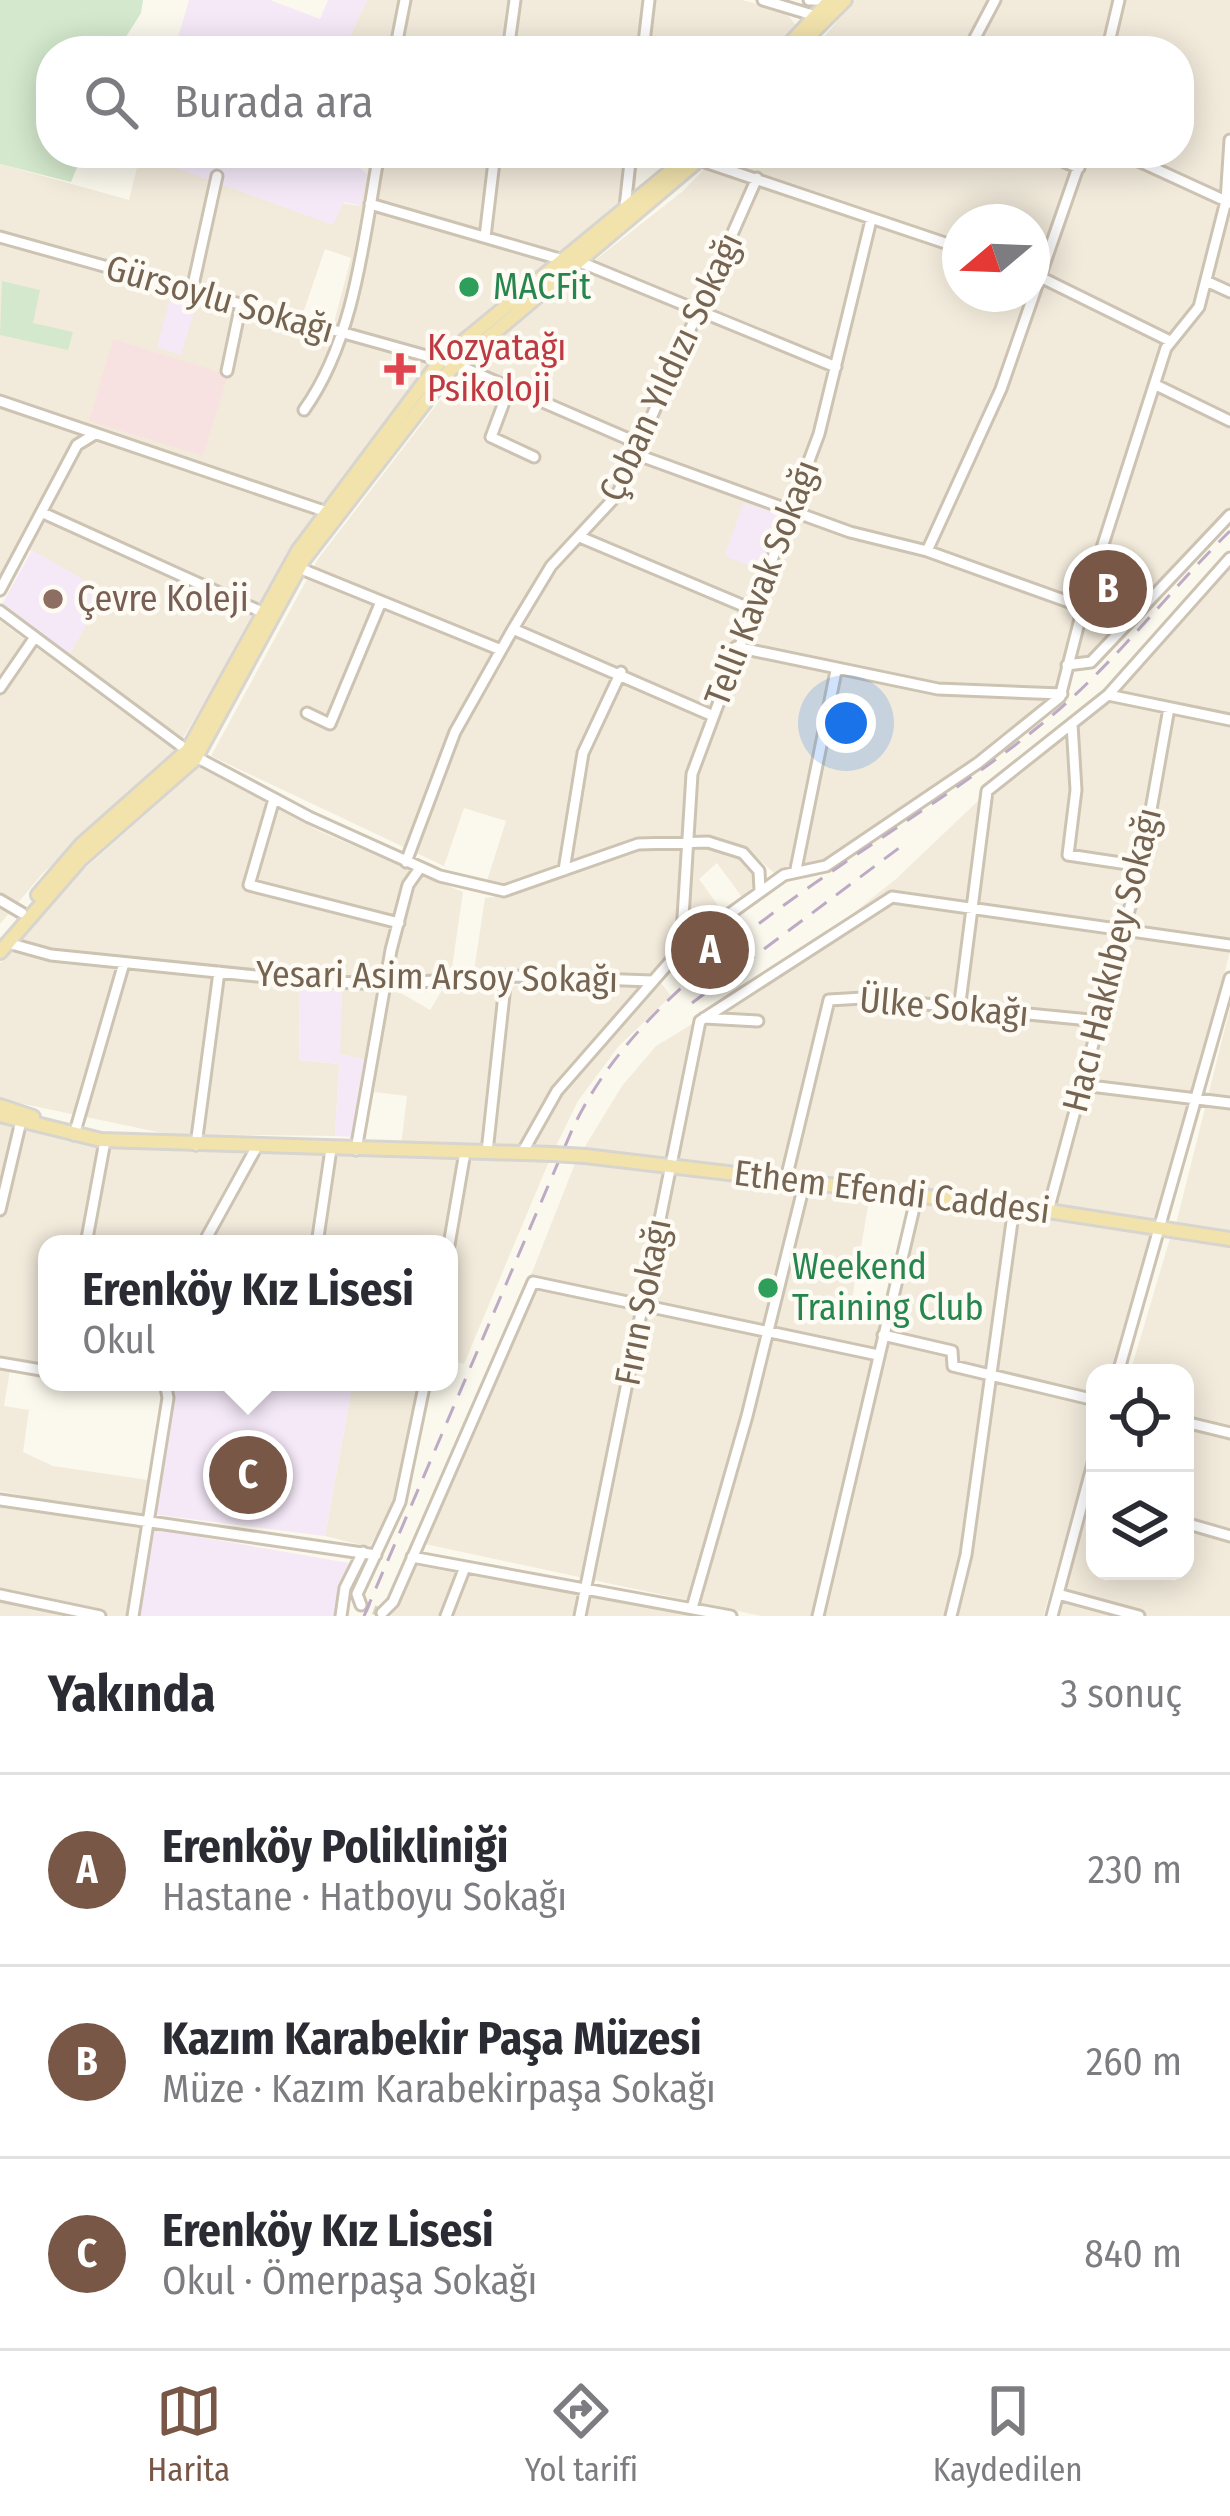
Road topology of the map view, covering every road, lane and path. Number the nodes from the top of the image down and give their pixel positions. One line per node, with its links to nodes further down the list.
1 (405, 0): 12 (street)
2 (515, 0): 13 (street)
3 (649, 0): 14 (street)
4 (763, 0): 10 (street)
5 (805, 0): 9 (street); 10 (street)
6 (845, 0): 9 (main road)
7 (995, 0): 18 (street)
8 (1120, 0): 19 (street)
9 (829, 4): 11 (main road); 17 (main road)
10 (787, 7): 11 (street); 15 (street)
11 (815, 15): 16 (main road)
12 (398, 36)
13 (510, 36)
14 (645, 36)
15 (792, 36)
16 (801, 36)
17 (803, 36)
18 (976, 36)
19 (1111, 36)
20 (1230, 140): 31 (street)
21 (376, 168): 32 (street)
22 (493, 168): 36 (street)
23 (629, 168): 33 (street)
24 (678, 168): 33 (main road)
25 (679, 168): 39 (main road)
26 (730, 168): 30 (street)
27 (1079, 168): 37 (street)
28 (1154, 168): 31 (street)
29 (217, 176): 42 (street)
30 (757, 178): 34 (street); 45 (street, Çoban Yıldızı Sokağı)
31 (1228, 202): 40 (street)
32 (370, 204): 36 (street); 47 (street)
33 (625, 210): 39 (main road)
34 (871, 220): 38 (street); 50 (street, Telli Kavak Sokağı)
35 (0, 237): 42 (street, Gürsoylu Sokağı)
36 (484, 237): 39 (street)
37 (1050, 240)
38 (942, 242)
39 (573, 257): 45 (street); 49 (main road)
40 (1206, 281): 43 (street); 48 (street)
41 (1050, 282): 48 (street)
42 (192, 290): 44 (street, Gürsoylu Sokağı)
43 (1230, 292)
44 (241, 304): 47 (street, Gürsoylu Sokağı); 51 (street)
45 (699, 312): 50 (street); 60 (street, Çoban Yıldızı Sokağı)
46 (1024, 312): 67 (street)
47 (341, 333): 49 (street, Gürsoylu Sokağı); 55 (street)
48 (1170, 341): 52 (street)
49 (448, 362): 53 (street, Gürsoylu Sokağı); 63 (main road); 69 (main road)
50 (836, 368): 62 (street, Telli Kavak Sokağı)
51 (226, 371)
52 (1156, 385): 56 (street); 72 (street)
53 (510, 386): 60 (street, Gürsoylu Sokağı); 61 (street)
54 (0, 401): 57 (street)
55 (304, 410)
56 (1230, 421)
57 (73, 426): 58 (street); 59 (street)
58 (95, 434): 59 (street); 63 (street)
59 (77, 445): 64 (street)
60 (638, 449): 62 (street, Gürsoylu Sokağı); 66 (street, Çoban Yıldızı Sokağı)
61 (534, 457)
62 (790, 511): 67 (street, Gürsoylu Sokağı); 73 (street, Telli Kavak Sokağı)
63 (327, 512): 75 (main road)
64 (44, 513): 70 (street); 75 (street)
65 (1230, 515): 80 (street)
66 (580, 537): 73 (street); 76 (street, Çoban Yıldızı Sokağı)
67 (926, 551): 72 (street, Gürsoylu Sokağı)
68 (1230, 558): 85 (street)
69 (299, 568): 71 (street); 91 (main road)
70 (0, 590)
71 (380, 604): 79 (street); 87 (street)
72 (1083, 607): 80 (street)
73 (751, 610): 78 (street, Telli Kavak Sokağı)
74 (0, 611): 77 (street)
75 (264, 613): 91 (main road)
76 (513, 629): 79 (street, Çoban Yıldızı Sokağı); 82 (street)
77 (34, 638): 83 (street); 91 (street)
78 (736, 647): 81 (street); 88 (street, Telli Kavak Sokağı)
79 (501, 650): 94 (street, Çoban Yıldızı Sokağı)
80 (1067, 665): 84 (street)
81 (836, 671): 84 (street); 98 (street)
82 (621, 673): 88 (street); 99 (street)
83 (0, 688)
84 (1062, 694): 98 (street)
85 (1108, 695): 86 (street); 90 (street)
86 (1169, 708): 89 (street); 95 (street, Hacı Hakkıbey Sokağı)
87 (307, 713)
88 (711, 715): 93 (street, Telli Kavak Sokağı)
89 (1230, 720)
90 (1072, 724): 95 (street); 104 (street)
91 (192, 753): 92 (street); 105 (main road); 108 (main road)
92 (274, 799): 94 (street); 106 (street)
93 (686, 842): 97 (street); 99 (street); 110 (street, Telli Kavak Sokağı)
94 (406, 862): 96 (street); 101 (street)
95 (1141, 866): 107 (street, Hacı Hakkıbey Sokağı)
96 (420, 868): 99 (street); 101 (street)
97 (757, 869): 100 (street); 102 (street)
98 (796, 869): 100 (street)
99 (564, 870)
100 (779, 878): 102 (street)
101 (408, 885): 106 (street)
102 (760, 891): 110 (street)
103 (0, 900): 105 (street)
104 (971, 906): 107 (street); 117 (street); 118 (street)
105 (22, 913): 108 (main road)
106 (399, 923): 116 (street)
107 (1125, 928): 109 (street); 119 (street, Hacı Hakkıbey Sokağı)
108 (3, 944): 111 (street, Yesari Asim Arsoy Sokağı)
109 (1230, 945)
110 (681, 949): 115 (street)
111 (124, 963): 112 (street, Yesari Asim Arsoy Sokağı); 126 (street)
112 (218, 972): 116 (street, Yesari Asim Arsoy Sokağı); 128 (street)
113 (506, 976): 115 (street, Yesari Asim Arsoy Sokağı); 116 (street, Yesari Asim Arsoy Sokağı); 133 (street)
114 (1230, 978): 122 (street)
115 (652, 981): 134 (street)
116 (386, 984): 131 (street)
117 (959, 1010): 119 (street, Ülke Sokağı); 137 (street, Ülke Sokağı)
118 (704, 1018): 120 (street); 135 (street, Fırın Sokağı)
119 (1100, 1021): 121 (street, Hacı Hakkıbey Sokağı)
120 (758, 1022)
121 (1082, 1085): 122 (street); 142 (street, Hacı Hakkıbey Sokağı)
122 (1196, 1098): 123 (street); 143 (street)
123 (1230, 1102)
124 (0, 1111): 125 (main road); 126 (main road)
125 (21, 1121): 126 (main road); 136 (street)
126 (67, 1133): 127 (main road)
127 (105, 1141): 128 (main road); 144 (street)
128 (196, 1145): 129 (main road)
129 (256, 1148): 130 (main road); 145 (street)
130 (331, 1149): 131 (main road); 146 (street)
131 (356, 1150): 132 (main road)
132 (465, 1152): 133 (main road); 147 (street)
133 (487, 1152): 134 (main road)
134 (522, 1153): 135 (main road, Ethem Efendi Caddesi, bridge)
135 (669, 1165): 137 (main road, Ethem Efendi Caddesi); 149 (street, Fırın Sokağı)
136 (4, 1171): 141 (street)
137 (785, 1179): 138 (main road, Ethem Efendi Caddesi)
138 (805, 1181): 139 (main road, Ethem Efendi Caddesi); 150 (street)
139 (917, 1195): 140 (main road, Ethem Efendi Caddesi); 151 (street)
140 (1014, 1207): 142 (main road, Ethem Efendi Caddesi); 156 (street)
141 (0, 1210)
142 (1048, 1211): 143 (main road, Ethem Efendi Caddesi)
143 (1161, 1229): 148 (main road, Ethem Efendi Caddesi); 154 (street)
144 (88, 1235)
145 (208, 1235)
146 (318, 1235)
147 (451, 1235)
148 (1230, 1239)
149 (643, 1302): 150 (street); 169 (street); 171 (street, Fırın Sokağı)
150 (770, 1332): 152 (street); 175 (street)
151 (883, 1335): 152 (street); 156 (street)
152 (878, 1355): 183 (street)
153 (0, 1363): 155 (street)
154 (1121, 1364)
155 (38, 1369)
156 (991, 1375): 159 (street); 184 (street)
157 (167, 1391): 164 (street)
158 (423, 1391): 168 (street)
159 (1086, 1398)
160 (1194, 1424): 161 (street)
161 (1230, 1432)
162 (0, 1500): 164 (street)
163 (1086, 1508): 172 (street)
164 (145, 1521): 167 (street); 178 (street)
165 (1194, 1526): 166 (street)
166 (1230, 1536)
167 (363, 1552): 168 (street); 179 (street)
168 (376, 1555): 174 (street)
169 (412, 1557): 170 (street); 176 (street)
170 (465, 1567): 171 (street); 180 (street)
171 (587, 1590): 175 (street); 181 (street, Fırın Sokağı)
172 (1058, 1594): 185 (street); 186 (street)
173 (0, 1595): 177 (street)
174 (361, 1605)
175 (692, 1608): 182 (street)
176 (382, 1613)
177 (100, 1616)
178 (133, 1616)
179 (341, 1616)
180 (446, 1616)
181 (580, 1616)
182 (728, 1616)
183 (818, 1616)
184 (951, 1616)
185 (1052, 1616)
186 (1139, 1616)

